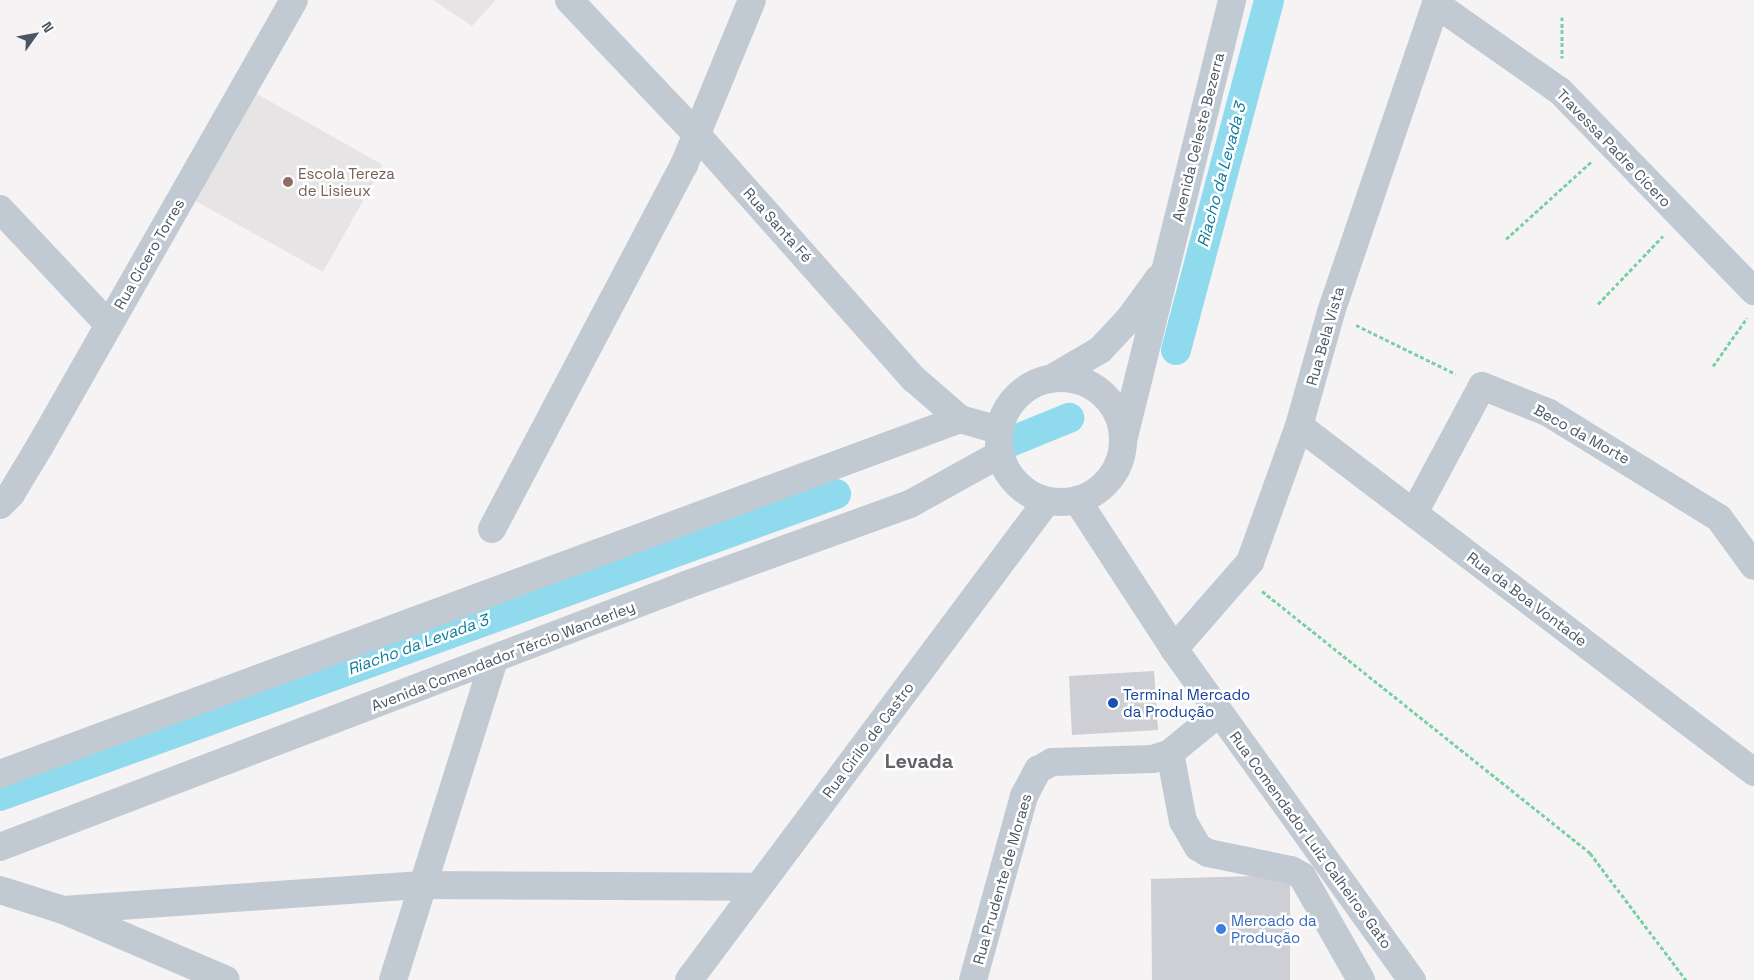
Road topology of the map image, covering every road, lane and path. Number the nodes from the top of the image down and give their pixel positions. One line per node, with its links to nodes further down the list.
1 (294, 0): 17 (street, Rua Cícero Torres)
2 (569, 0): 8 (street, Rua Santa Fé)
3 (752, 0): 8 (street)
4 (1232, 0): 13 (street, Avenida Celeste Bezerra)
5 (1436, 2): 7 (street, Travessa Padre Cícero); 16 (street, Rua Bela Vista)
6 (1562, 16): 7 (path)
7 (1560, 91): 9 (street, Travessa Padre Cícero)
8 (697, 135): 21 (street, Rua Santa Fé); 29 (street)
9 (1612, 143): 11 (street, Travessa Padre Cícero); 12 (path)
10 (0, 209): 17 (street)
11 (1681, 218): 14 (street, Travessa Padre Cícero); 15 (path)
12 (1506, 239)
13 (1163, 273): 19 (street, Avenida Celeste Bezerra); 23 (street, Avenida Celeste Bezerra)
14 (1751, 303): 18 (path)
15 (1598, 304)
16 (1331, 312): 20 (path); 22 (street, Rua Bela Vista)
17 (108, 324): 27 (street, Rua Cícero Torres)
18 (1713, 366)
19 (1052, 378): 23 (street); 24 (street)
20 (1482, 386): 28 (street); 30 (street, Beco da Morte)
21 (960, 419): 24 (street, Rua Santa Fé); 37 (street)
22 (1299, 426): 28 (street, Rua da Boa Vontade); 31 (street, Rua Bela Vista)
23 (1123, 441): 25 (street)
24 (1000, 442): 26 (street); 33 (street, Avenida Comendador Tércio Wanderley)
25 (1077, 500): 26 (street); 32 (street, Rua Comendador Luiz Calheiros Gato)
26 (1047, 501): 40 (street, Rua Cirilo de Castro)
27 (0, 505)
28 (1414, 513): 36 (street, Rua da Boa Vontade)
29 (492, 529)
30 (1754, 566)
31 (1242, 575): 32 (street, Rua Bela Vista); 49 (path)
32 (1174, 649): 34 (street, Rua Comendador Luiz Calheiros Gato)
33 (494, 660): 38 (street, Avenida Comendador Tércio Wanderley); 39 (street)
34 (1219, 713): 35 (street, Rua Prudente de Moraes); 48 (street, Rua Comendador Luiz Calheiros Gato)
35 (1170, 753): 46 (street, Rua Prudente de Moraes); 47 (street)
36 (1754, 772)
37 (0, 774)
38 (0, 847)
39 (422, 885): 40 (street); 42 (street); 44 (street)
40 (757, 887): 45 (street, Rua Cirilo de Castro)
41 (0, 890): 42 (street)
42 (63, 910): 43 (street)
43 (226, 980)
44 (393, 980)
45 (689, 980)
46 (974, 980)
47 (1361, 980)
48 (1412, 980)
49 (1686, 980)

